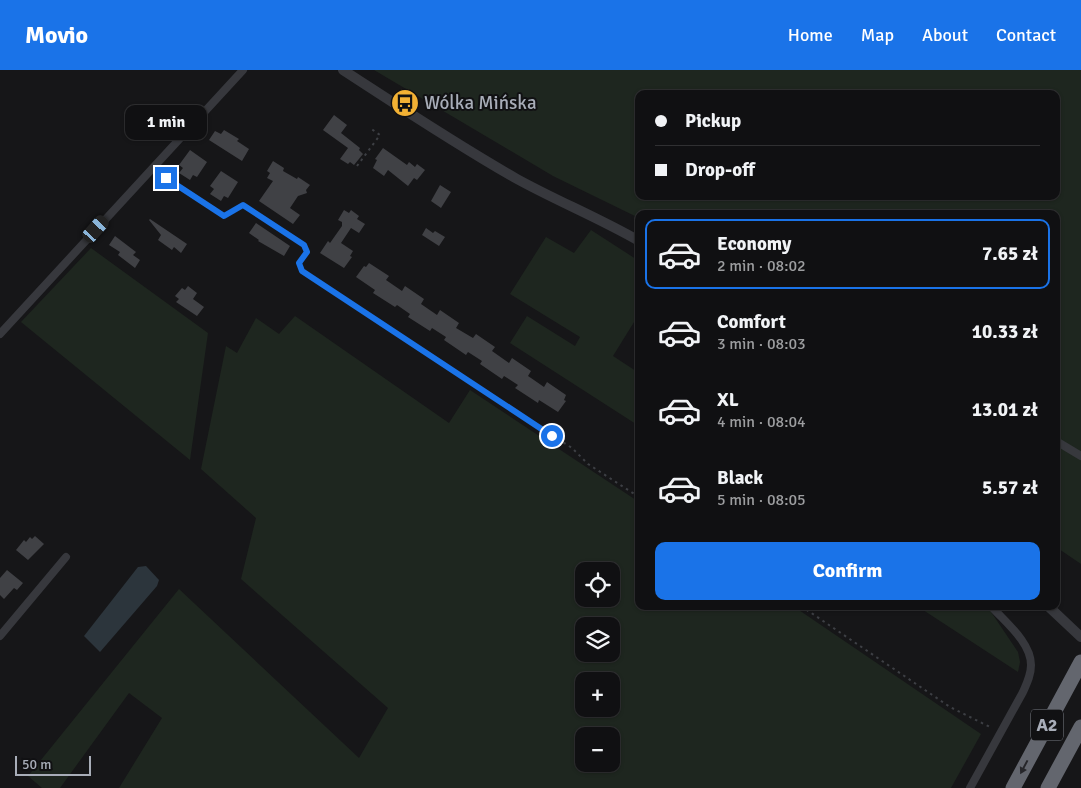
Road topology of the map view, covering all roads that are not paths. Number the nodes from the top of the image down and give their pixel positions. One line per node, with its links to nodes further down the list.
1 (243, 70): 3 (street)
2 (343, 70): 4 (street)
3 (152, 168): 5 (street); 6 (lane)
4 (635, 239)
5 (0, 334)
6 (552, 436)
7 (1060, 443): 8 (street)
8 (1081, 456)
9 (66, 557): 12 (street)
10 (994, 610): 16 (street)
11 (1052, 610): 13 (street)
12 (0, 636)
13 (1081, 637)
14 (1081, 662): 17 (highway, A2, one-way to 17)
15 (1081, 727): 18 (highway, A2)
16 (970, 788)
17 (1013, 788)
18 (1048, 788)

